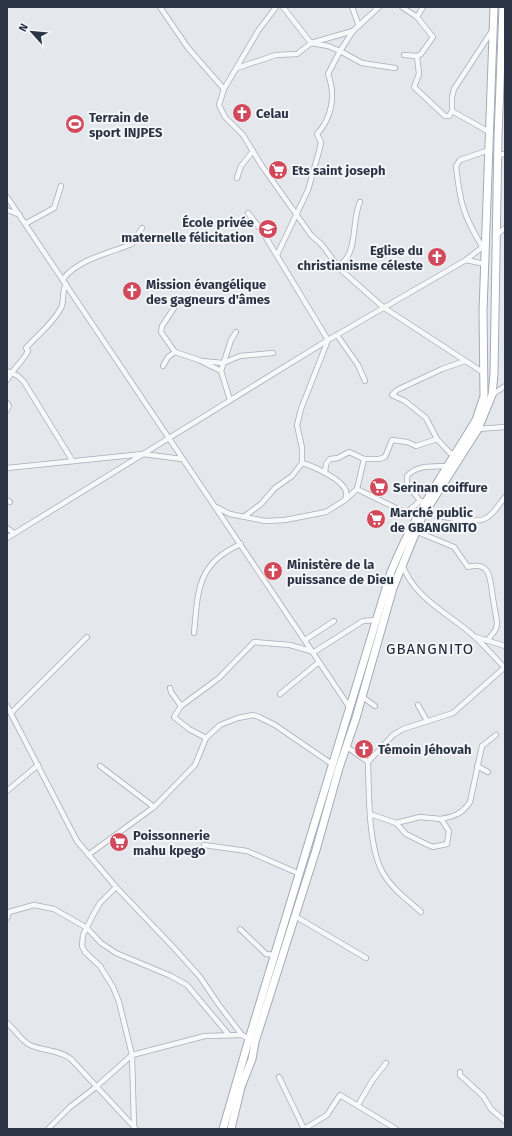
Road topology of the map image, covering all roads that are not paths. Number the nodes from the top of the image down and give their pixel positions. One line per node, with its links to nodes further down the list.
1 (160, 7): 21 (street)
2 (276, 7): 19 (street)
3 (283, 7): 14 (street)
4 (352, 7): 11 (street)
5 (379, 7): 11 (street)
6 (402, 7): 10 (street)
7 (423, 7): 10 (street)
8 (494, 7): 12 (main road)
9 (503, 7): 15 (main road)
10 (417, 17): 18 (street)
11 (359, 26): 13 (street)
12 (494, 28): 23 (street); 24 (main road)
13 (353, 31): 14 (street); 16 (street)
14 (311, 43): 16 (street); 19 (street)
15 (503, 48): 22 (main road)
16 (340, 51): 20 (street); 34 (street)
17 (404, 55): 18 (street)
18 (417, 56): 23 (street)
19 (237, 68): 21 (street)
20 (395, 68)
21 (224, 89): 26 (street)
22 (502, 94): 27 (main road)
23 (452, 111): 24 (street)
24 (489, 132): 25 (main road)
25 (488, 150): 40 (main road); 40 (street)
26 (253, 151): 28 (street); 34 (street)
27 (501, 154): 39 (main road)
28 (237, 178)
29 (61, 186): 36 (street)
30 (7, 196): 35 (street)
31 (360, 202): 44 (street)
32 (7, 210): 35 (street)
33 (248, 213): 41 (street)
34 (296, 213): 41 (street); 44 (street)
35 (20, 215): 36 (street)
36 (25, 224): 45 (street)
37 (142, 228): 45 (street)
38 (505, 228): 39 (street)
39 (496, 236): 64 (main road)
40 (484, 246): 42 (street); 43 (main road)
41 (277, 256): 51 (street)
42 (466, 260): 43 (street); 48 (street)
43 (485, 264): 60 (main road)
44 (337, 266): 48 (street)
45 (63, 279): 46 (street)
46 (66, 284): 58 (street); 70 (street)
47 (176, 305): 52 (street)
48 (383, 307): 50 (street); 55 (street)
49 (236, 332): 56 (street)
50 (337, 335): 51 (street); 62 (street)
51 (328, 340): 65 (street); 77 (street)
52 (175, 352): 54 (street); 57 (street)
53 (273, 353): 56 (street)
54 (199, 360): 56 (street); 59 (street)
55 (465, 361): 60 (street); 71 (street)
56 (223, 363): 59 (street)
57 (163, 366)
58 (9, 372): 61 (street); 76 (street)
59 (221, 372): 65 (street)
60 (484, 373): 73 (main road)
61 (7, 380)
62 (365, 381)
63 (505, 386): 64 (street)
64 (492, 395): 69 (main road)
65 (230, 400): 70 (street)
66 (7, 403): 67 (street)
67 (7, 410)
68 (505, 427): 69 (street)
69 (478, 429): 90 (main road)
70 (168, 437): 72 (street); 74 (street)
71 (437, 439): 73 (street); 75 (street)
72 (143, 454): 74 (street); 76 (street); 93 (street)
73 (455, 454): 79 (main road)
74 (182, 459): 87 (street)
75 (364, 459): 82 (street); 83 (street)
76 (72, 460): 78 (street)
77 (302, 463): 82 (street); 89 (street)
78 (25, 465): 80 (street); 81 (street)
79 (448, 466): 86 (main road); 86 (street)
80 (7, 468)
81 (7, 472)
82 (325, 473): 85 (street)
83 (357, 489): 85 (street); 88 (street)
84 (505, 497): 90 (street)
85 (345, 500): 89 (street)
86 (423, 501): 88 (street); 90 (main road)
87 (210, 502): 89 (street); 95 (street)
88 (406, 513): 90 (street)
89 (245, 516)
90 (419, 517): 92 (main road); 97 (main road)
91 (7, 528): 93 (street)
92 (415, 531): 96 (main road); 103 (street)
93 (14, 533): 94 (street)
94 (7, 538)
95 (241, 544): 99 (street); 102 (street)
96 (402, 564): 100 (street); 110 (main road)
97 (376, 620): 105 (street); 110 (main road)
98 (334, 621): 102 (street)
99 (194, 633)
100 (474, 636): 103 (street); 107 (street)
101 (87, 637): 117 (street)
102 (305, 640): 105 (street)
103 (487, 641): 104 (street)
104 (505, 646)
105 (314, 652): 106 (street); 114 (street)
106 (319, 662): 109 (street); 111 (street)
107 (505, 668): 118 (street)
108 (170, 688): 114 (street)
109 (280, 694)
110 (357, 696): 111 (street); 115 (street); 116 (main road); 121 (main road)
111 (344, 697): 116 (street)
112 (418, 705): 118 (street)
113 (7, 706): 117 (street)
114 (181, 706): 120 (street)
115 (375, 706)
116 (350, 708): 123 (main road)
117 (11, 712): 124 (street)
118 (426, 721): 122 (street)
119 (496, 735): 126 (street)
120 (206, 738): 123 (street); 129 (street)
121 (347, 747): 122 (street); 138 (main road)
122 (368, 762): 130 (street)
123 (332, 764): 135 (main road)
124 (38, 765): 128 (street); 134 (street)
125 (100, 766): 129 (street)
126 (477, 766): 127 (street); 131 (street)
127 (488, 772)
128 (7, 791)
129 (154, 807): 134 (street)
130 (370, 814): 132 (street); 137 (street)
131 (441, 819): 132 (street); 132 (street)
132 (396, 823)
133 (204, 845): 135 (street)
134 (88, 855): 136 (street)
135 (300, 874): 142 (main road)
136 (116, 887): 140 (street); 146 (street)
137 (422, 912)
138 (295, 916): 143 (street); 157 (main road)
139 (7, 918): 140 (street)
140 (87, 928): 145 (street); 147 (street)
141 (240, 928): 142 (street)
142 (275, 955): 146 (main road)
143 (366, 958)
144 (7, 1023): 151 (street)
145 (229, 1035): 146 (street); 147 (street)
146 (246, 1037): 156 (main road)
147 (132, 1055): 151 (street); 154 (street)
148 (386, 1063): 152 (street)
149 (460, 1072): 153 (street)
150 (279, 1077): 158 (street)
151 (96, 1087): 154 (street); 155 (street)
152 (358, 1105): 158 (street); 159 (street)
153 (505, 1121)
154 (135, 1128)
155 (48, 1129)
156 (223, 1129)
157 (231, 1129)
158 (304, 1129)
159 (396, 1129)

